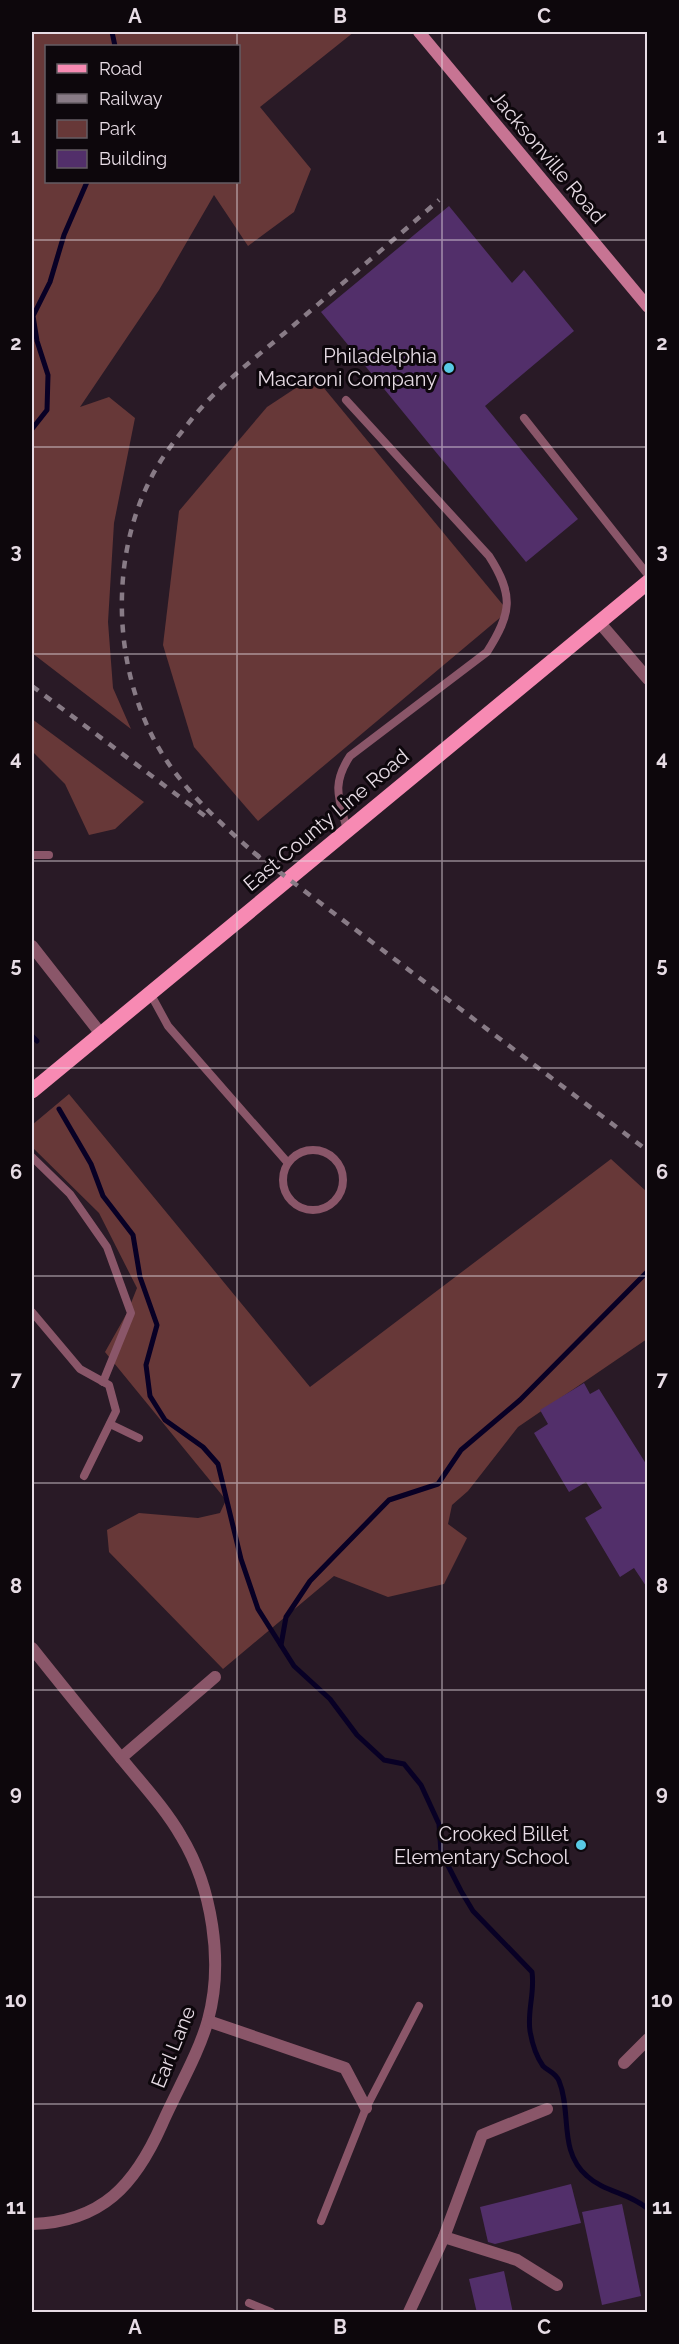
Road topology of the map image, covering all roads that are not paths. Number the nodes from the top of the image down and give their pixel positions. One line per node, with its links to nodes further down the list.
1 (419, 32): 2 (main road, Jacksonville Road)
2 (648, 307)
3 (346, 400): 9 (lane)
4 (524, 418): 5 (lane)
5 (648, 575)
6 (648, 582): 7 (main road, East County Line Road)
7 (599, 622): 8 (street); 9 (main road, East County Line Road)
8 (648, 679)
9 (347, 830): 13 (main road, East County Line Road)
10 (32, 855): 11 (lane)
11 (50, 855)
12 (32, 946): 14 (street)
13 (150, 993): 14 (main road, East County Line Road); 17 (lane)
14 (101, 1034): 15 (main road, East County Line Road)
15 (32, 1091)
16 (32, 1156): 19 (lane)
17 (288, 1163): 17 (lane)
18 (32, 1312): 19 (lane)
19 (103, 1382): 20 (lane)
20 (110, 1424): 21 (lane); 22 (lane)
21 (139, 1438)
22 (84, 1476)
23 (32, 1648): 25 (street, Earl Lane)
24 (215, 1677): 25 (street)
25 (121, 1758): 27 (street, Earl Lane)
26 (419, 2006): 30 (lane)
27 (208, 2021): 30 (street); 33 (street, Earl Lane)
28 (648, 2039): 29 (street)
29 (624, 2063)
30 (366, 2108): 32 (lane)
31 (547, 2109): 34 (street)
32 (321, 2221)
33 (32, 2224)
34 (444, 2237): 35 (street); 38 (street)
35 (557, 2285)
36 (249, 2303): 37 (lane)
37 (271, 2313)
38 (409, 2313)

